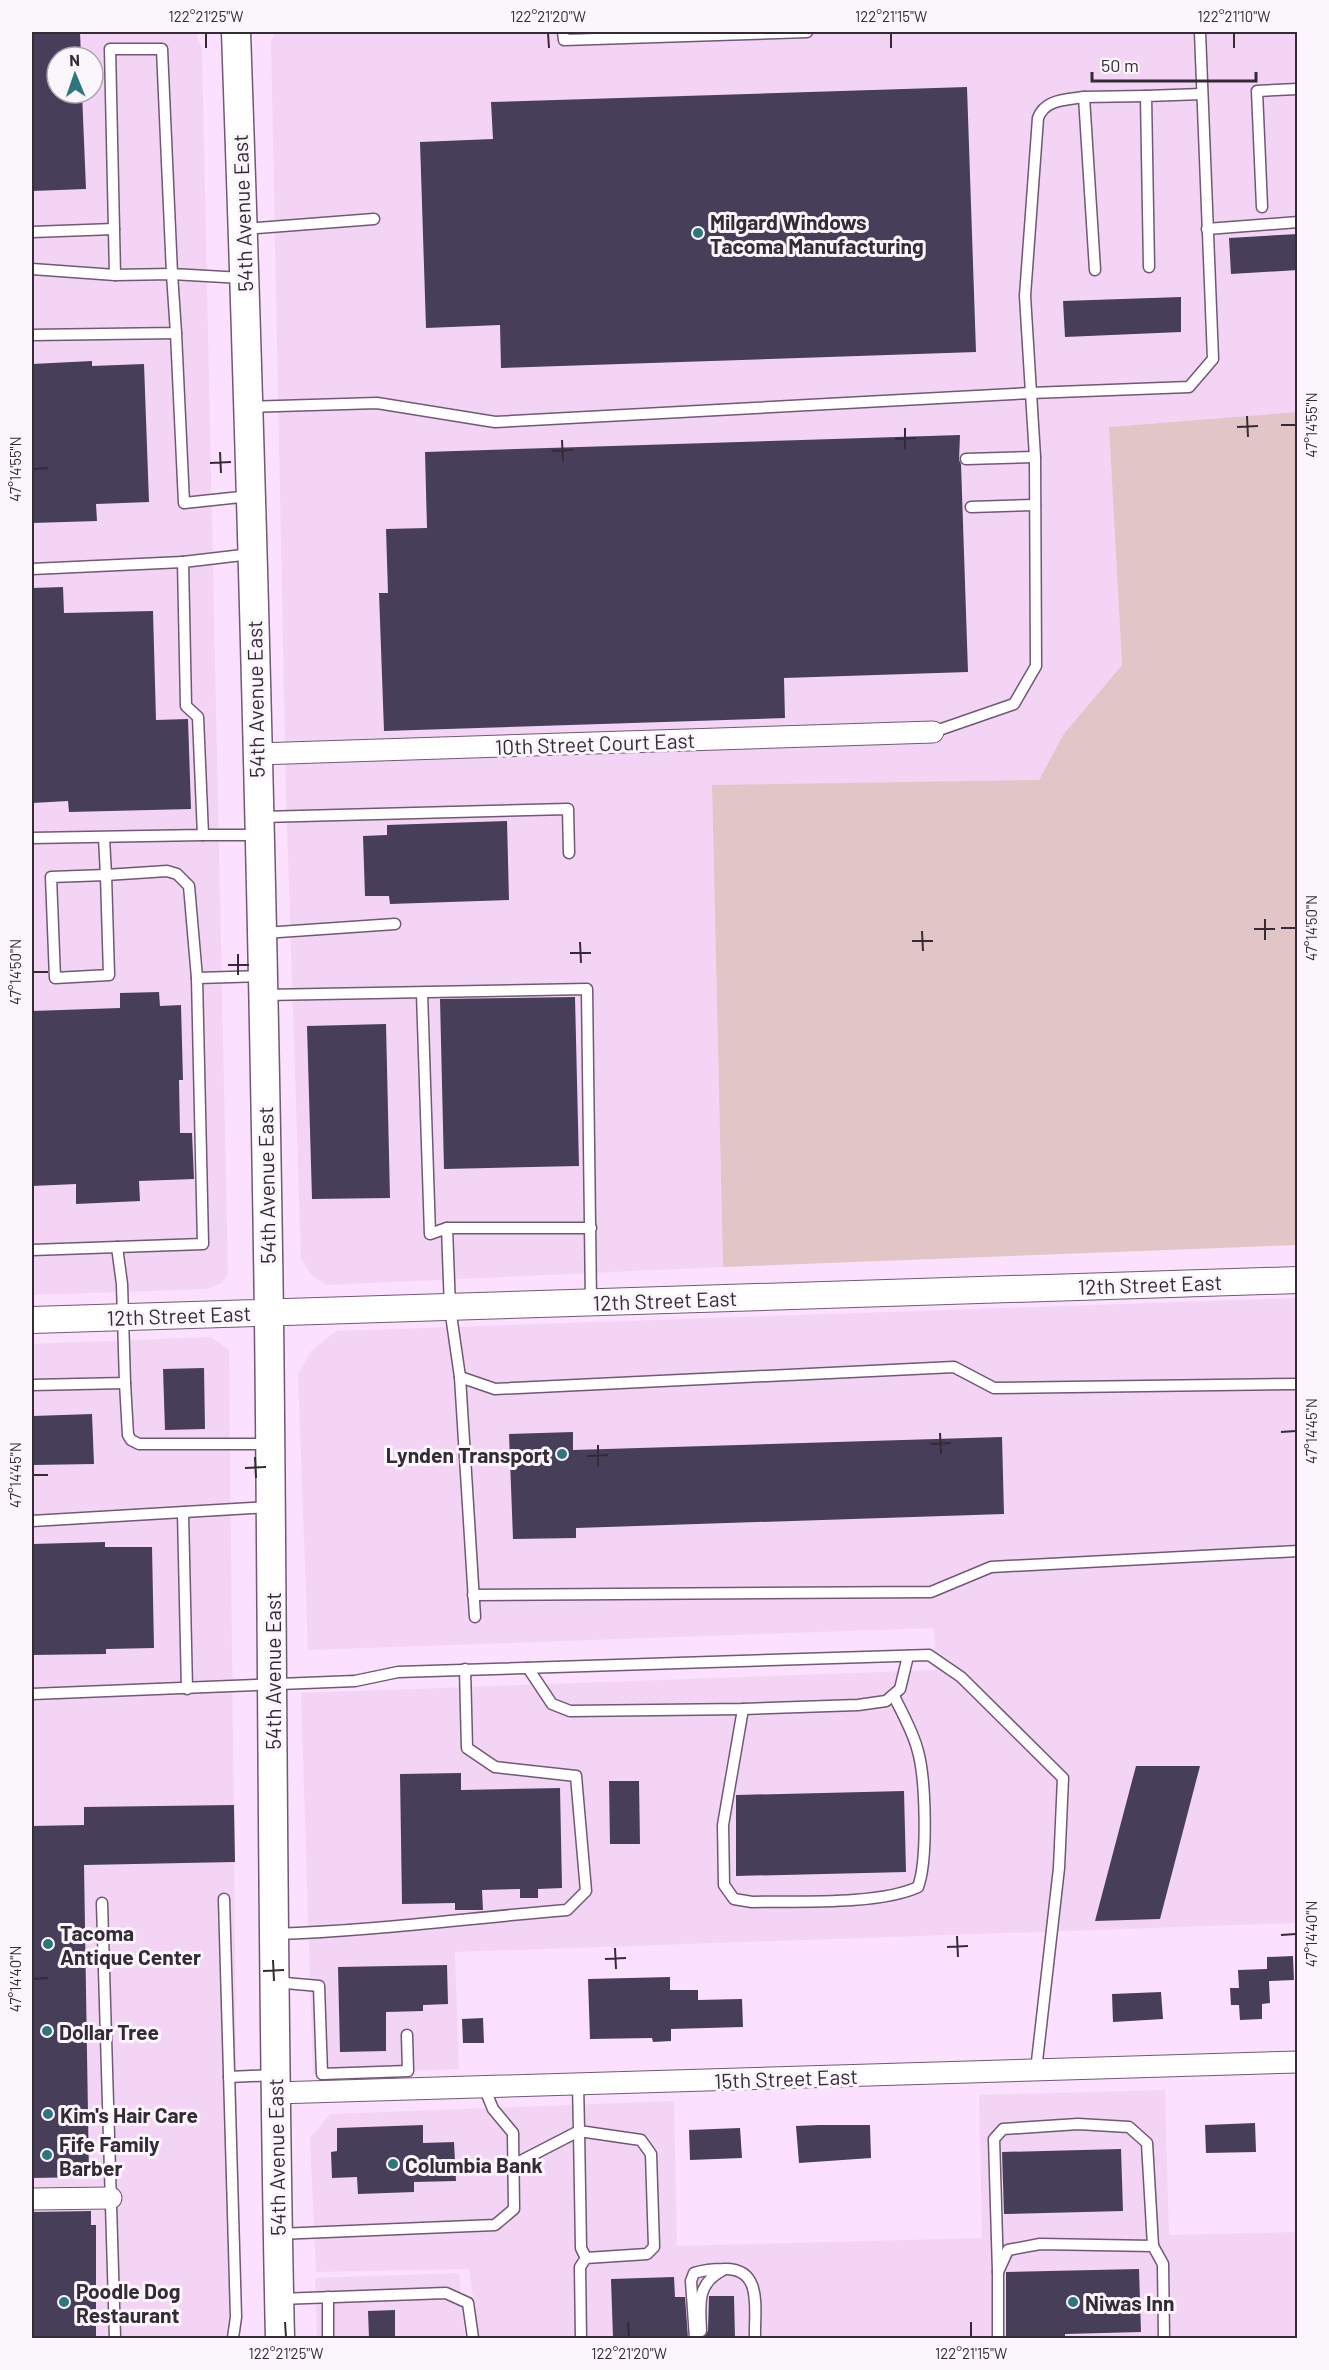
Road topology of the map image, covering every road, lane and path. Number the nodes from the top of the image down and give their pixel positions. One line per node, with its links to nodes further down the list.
1 (236, 32): 13 (main road, 54th Avenue East)
2 (563, 32): 3 (lane)
3 (807, 32)
4 (1200, 32): 6 (lane)
5 (1298, 89): 9 (lane)
6 (1202, 94): 7 (lane); 14 (lane)
7 (1146, 96): 8 (lane); 16 (lane)
8 (1084, 97): 18 (lane); 24 (lane)
9 (1262, 207)
10 (374, 219): 13 (lane)
11 (1298, 222): 14 (lane)
12 (114, 229): 15 (lane); 19 (lane); 20 (lane)
13 (243, 229): 21 (main road, 54th Avenue East)
14 (1207, 229): 24 (lane)
15 (32, 232)
16 (1149, 267)
17 (32, 269): 20 (lane)
18 (1095, 270)
19 (172, 274): 20 (lane); 21 (lane); 22 (lane)
20 (115, 275)
21 (244, 278): 25 (main road, 54th Avenue East)
22 (176, 333): 23 (lane); 28 (lane)
23 (32, 335)
24 (1031, 393): 25 (lane); 26 (lane)
25 (248, 407): 28 (main road, 54th Avenue East)
26 (1035, 457): 27 (lane); 29 (lane)
27 (966, 459)
28 (250, 496): 31 (main road, 54th Avenue East)
29 (1035, 505): 30 (lane); 34 (lane)
30 (971, 507)
31 (252, 554): 32 (lane); 35 (main road, 54th Avenue East)
32 (183, 562): 33 (lane); 37 (lane)
33 (32, 569)
34 (933, 732): 35 (street, 10th Street Court East)
35 (257, 754): 36 (main road, 54th Avenue East)
36 (259, 826): 37 (lane); 40 (lane); 43 (main road, 54th Avenue East)
37 (203, 835): 39 (lane)
38 (32, 838): 39 (lane)
39 (104, 838): 41 (lane)
40 (569, 853)
41 (106, 875): 41 (lane); 44 (lane)
42 (395, 924): 43 (lane)
43 (261, 933): 45 (main road, 54th Avenue East)
44 (197, 978): 45 (lane); 49 (lane)
45 (262, 986): 46 (lane); 54 (main road, 54th Avenue East)
46 (422, 993): 47 (lane); 48 (lane)
47 (447, 1228): 48 (lane); 53 (lane)
48 (591, 1228): 52 (lane)
49 (117, 1247): 50 (lane); 55 (lane)
50 (32, 1250)
51 (1298, 1280): 52 (street, 12th Street East)
52 (591, 1302): 53 (street, 12th Street East)
53 (450, 1308): 54 (street, 12th Street East); 57 (lane)
54 (269, 1313): 55 (street, 12th Street East); 61 (main road, 54th Avenue East)
55 (123, 1317): 56 (street, 12th Street East); 58 (lane)
56 (32, 1320)
57 (460, 1377): 60 (lane); 66 (lane)
58 (125, 1383): 59 (lane); 61 (lane)
59 (32, 1384)
60 (1298, 1384)
61 (270, 1444): 62 (main road, 54th Avenue East)
62 (270, 1507): 63 (lane); 71 (main road, 54th Avenue East)
63 (183, 1513): 64 (lane); 72 (lane)
64 (32, 1521)
65 (1298, 1551): 66 (lane)
66 (473, 1595): 67 (lane)
67 (475, 1617)
68 (908, 1656): 69 (lane); 74 (lane); 82 (lane)
69 (528, 1668): 70 (lane); 75 (lane)
70 (465, 1669): 71 (lane); 78 (lane)
71 (272, 1686): 72 (lane); 78 (main road, 54th Avenue East)
72 (188, 1689): 73 (lane)
73 (32, 1694)
74 (894, 1696): 75 (lane); 75 (lane)
75 (743, 1709)
76 (224, 1899): 83 (lane)
77 (102, 1903): 90 (lane)
78 (273, 1934): 79 (main road, 54th Avenue East)
79 (274, 1982): 84 (lane); 85 (main road, 54th Avenue East)
80 (407, 2035): 84 (lane)
81 (1298, 2062): 82 (street, 15th Street East)
82 (1036, 2070): 86 (street, 15th Street East)
83 (229, 2077): 85 (lane); 100 (lane)
84 (408, 2080): 85 (street, 15th Street East); 87 (street, 15th Street East)
85 (275, 2084): 92 (main road, 54th Avenue East)
86 (578, 2084): 87 (street, 15th Street East); 88 (lane)
87 (484, 2087): 89 (lane)
88 (579, 2131): 89 (lane); 94 (lane); 94 (lane)
89 (513, 2165): 92 (lane)
90 (111, 2198): 91 (street); 99 (lane)
91 (32, 2199)
92 (278, 2234): 98 (main road, 54th Avenue East)
93 (1153, 2247): 96 (lane); 96 (lane); 109 (lane)
94 (586, 2258): 104 (lane)
95 (726, 2268): 105 (lane); 106 (lane); 107 (lane)
96 (998, 2272): 108 (lane)
97 (328, 2297): 98 (lane); 102 (lane); 103 (lane)
98 (279, 2299): 101 (main road, 54th Avenue East)
99 (115, 2338)
100 (233, 2338)
101 (280, 2338)
102 (328, 2338)
103 (473, 2338)
104 (581, 2338)
105 (695, 2338)
106 (701, 2338)
107 (755, 2338)
108 (998, 2338)
109 (1164, 2338)

